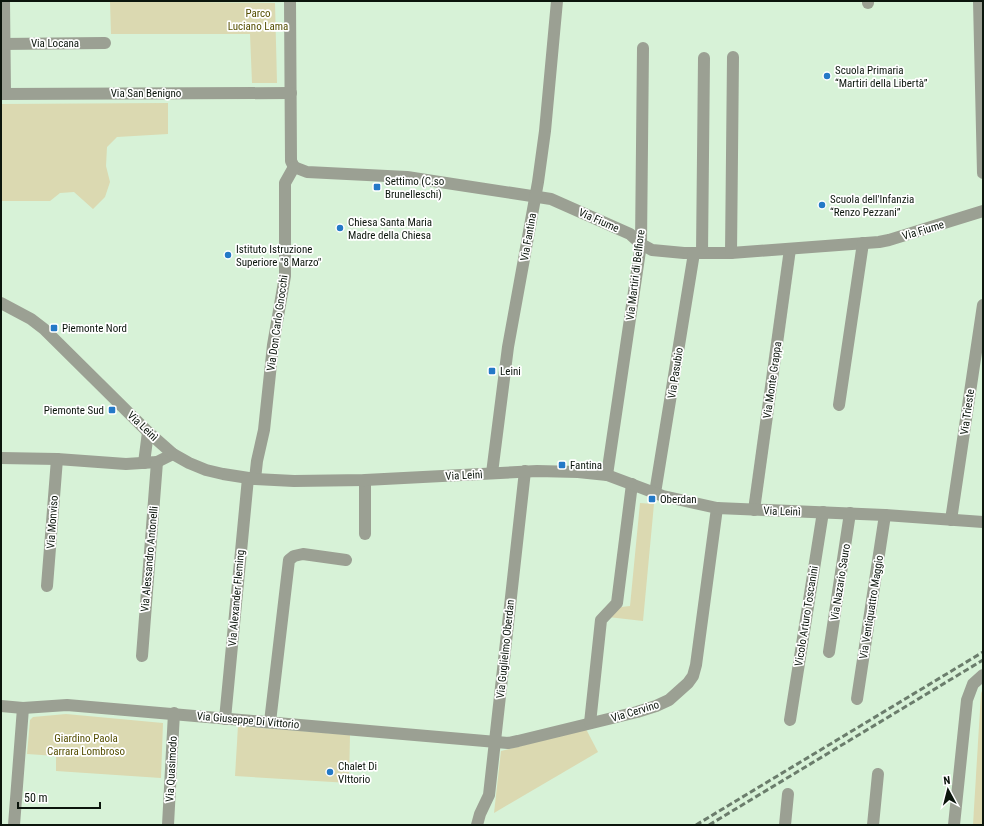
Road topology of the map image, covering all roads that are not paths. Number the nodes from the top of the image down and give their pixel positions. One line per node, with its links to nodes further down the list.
1 (4, 1): 6 (street)
2 (290, 1): 10 (street)
3 (557, 1): 14 (street, Via Fantina)
4 (979, 1): 13 (street)
5 (105, 43): 6 (street, Via Locana)
6 (3, 44): 11 (street)
7 (643, 48): 17 (street, Via Martiri di Belfiore)
8 (733, 57): 20 (street)
9 (704, 58): 19 (street, Via Pasubio)
10 (291, 93): 11 (street, Via San Benigno); 12 (street)
11 (3, 94)
12 (294, 167): 14 (street, Via Fiume); 33 (street, Via Don Carlo Gnocchi)
13 (983, 173)
14 (535, 196): 17 (street, Via Fiume); 31 (street, Via Fantina)
15 (983, 211): 16 (street, Via Fiume)
16 (863, 243): 18 (street, Via Fiume); 23 (street)
17 (641, 244): 19 (street, Via Fiume); 32 (street, Via Martiri di Belfiore)
18 (790, 250): 20 (street, Via Fiume); 38 (street, Via Monte Grappa)
19 (698, 253): 20 (street, Via Fiume); 36 (street, Via Pasubio)
20 (731, 253)
21 (1, 303): 24 (street, Via Leinì)
22 (983, 305): 42 (street, Via Trieste)
23 (839, 405)
24 (148, 432): 25 (street, Via Leinì); 29 (street)
25 (173, 454): 28 (street); 33 (street, Via Leinì)
26 (1, 458): 27 (street)
27 (56, 459): 29 (street); 46 (street, Via Monviso)
28 (157, 462): 29 (street); 48 (street, Via Alessandro Antonelli)
29 (144, 463)
30 (525, 471): 31 (street, Via Leinì); 32 (street, Via Leinì); 58 (street, Via Guglielmo Oberdan)
31 (492, 473): 34 (street, Via Leinì)
32 (607, 475): 35 (street, Via Leinì)
33 (251, 478): 34 (street, Via Leinì); 54 (street, Via Alexander Fleming)
34 (365, 480): 44 (street)
35 (632, 484): 36 (street, Via Leinì); 57 (street)
36 (655, 493): 37 (street, Via Leinì)
37 (717, 508): 38 (street, Via Leinì); 57 (street, Via Cervino)
38 (754, 510): 39 (street, Via Leinì)
39 (823, 512): 40 (street, Via Leinì); 55 (street, Vicolo Arturo Toscanini)
40 (850, 513): 41 (street, Via Leinì); 47 (street, Via Nazario Sauro)
41 (885, 515): 42 (street, Via Leinì); 50 (street, Via Ventiquattro Maggio)
42 (951, 520): 43 (street, Via Leinì)
43 (983, 522)
44 (365, 534)
45 (346, 560): 56 (street)
46 (47, 586)
47 (829, 652)
48 (142, 656)
49 (983, 675): 66 (street)
50 (857, 699)
51 (1, 706): 52 (street, Via Giuseppe Di Vittorio)
52 (23, 708): 53 (street, Via Giuseppe Di Vittorio); 61 (street)
53 (174, 713): 54 (street, Via Giuseppe Di Vittorio); 62 (street, Via Quasimodo)
54 (225, 719): 56 (street, Via Giuseppe Di Vittorio)
55 (790, 720)
56 (270, 722): 58 (street, Via Giuseppe Di Vittorio)
57 (590, 723): 58 (street, Via Cervino)
58 (495, 741): 63 (street, Via Guglielmo Oberdan)
59 (878, 774): 65 (street)
60 (788, 794): 64 (street)
61 (14, 825)
62 (168, 825)
63 (477, 825)
64 (785, 825)
65 (873, 825)
66 (954, 825)

